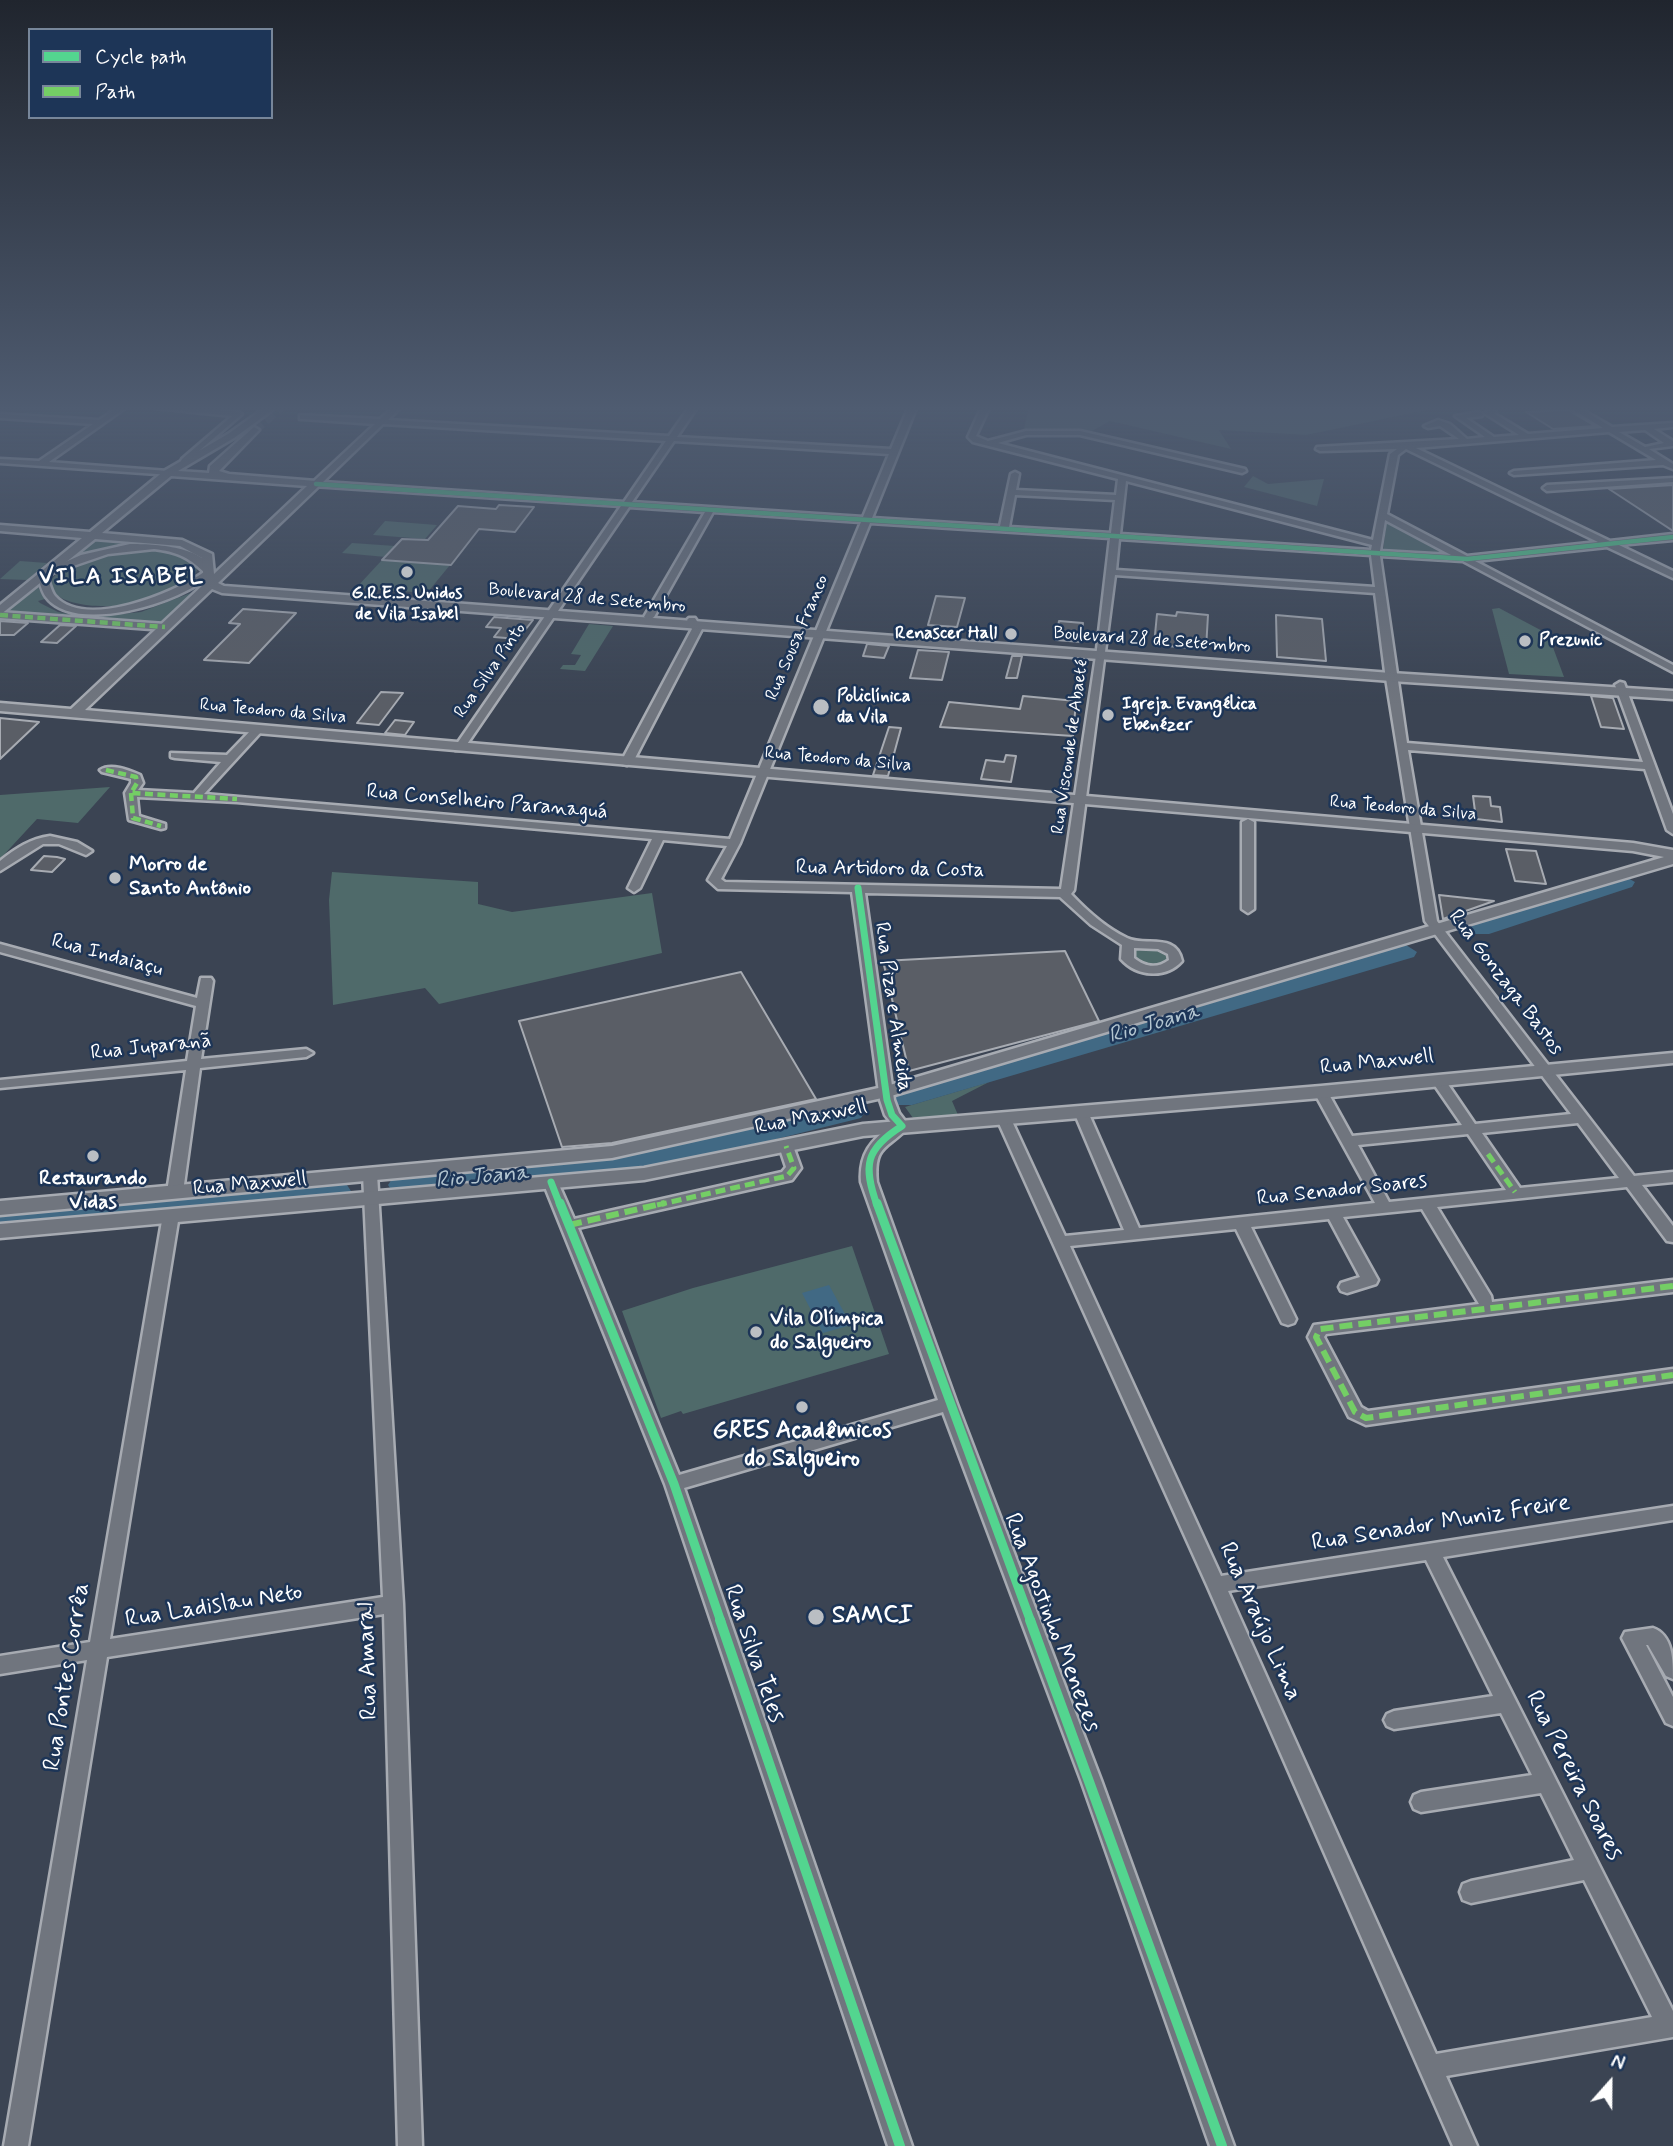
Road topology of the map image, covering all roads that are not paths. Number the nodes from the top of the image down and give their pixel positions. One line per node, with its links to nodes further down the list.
1 (128, 506): 16 (main road)
2 (290, 506): 25 (main road)
3 (625, 506): 27 (street, Rua Silva Pinto)
4 (645, 506): 11 (street)
5 (872, 506): 13 (street, Rua Sousa Franco)
6 (1009, 506): 15 (street)
7 (1117, 506): 17 (street, Rua Visconde de Abaeté)
8 (1227, 506): 20 (street)
9 (1384, 506): 12 (street, Rua Gonzaga Bastos)
10 (1531, 506): 19 (street)
11 (710, 510): 13 (street); 29 (street)
12 (1382, 515): 20 (street, Rua Gonzaga Bastos); 21 (street)
13 (866, 520): 15 (street); 32 (street, Rua Sousa Franco)
14 (0, 528): 16 (main road)
15 (1004, 529): 17 (street)
16 (93, 535): 23 (main road); 25 (main road)
17 (1115, 536): 20 (street); 22 (street, Rua Visconde de Abaeté)
18 (1673, 537): 19 (street)
19 (1608, 543): 21 (street); 24 (street)
20 (1375, 547): 21 (street); 26 (street, Rua Gonzaga Bastos)
21 (1467, 559): 35 (street)
22 (1112, 572): 26 (street); 33 (street, Rua Visconde de Abaeté)
23 (46, 575): 25 (street); 25 (street); 28 (main road)
24 (1673, 575)
25 (208, 576): 27 (main road, Boulevard 28 de Setembro); 31 (main road)
26 (1378, 590): 37 (street, Rua Gonzaga Bastos)
27 (554, 611): 29 (main road, Boulevard 28 de Setembro); 30 (main road, Boulevard 28 de Setembro); 45 (street, Rua Silva Pinto)
28 (0, 613): 31 (street)
29 (649, 617): 30 (main road, Boulevard 28 de Setembro)
30 (694, 623): 32 (main road, Boulevard 28 de Setembro); 48 (street)
31 (165, 627): 42 (main road)
32 (820, 632): 33 (main road, Boulevard 28 de Setembro); 51 (street, Rua Sousa Franco)
33 (1102, 652): 37 (main road, Boulevard 28 de Setembro); 54 (street, Rua Visconde de Abaeté)
34 (1673, 657): 35 (street)
35 (1658, 661): 36 (street)
36 (1673, 669)
37 (1391, 675): 39 (main road, Boulevard 28 de Setembro); 44 (street, Rua Gonzaga Bastos)
38 (1673, 688): 39 (main road, Boulevard 28 de Setembro)
39 (1621, 689): 40 (main road, Boulevard 28 de Setembro); 49 (street)
40 (1673, 695)
41 (0, 707): 42 (main road, Rua Teodoro da Silva)
42 (74, 713): 43 (main road, Rua Teodoro da Silva)
43 (257, 730): 45 (main road, Rua Teodoro da Silva); 47 (street)
44 (1402, 746): 49 (street); 57 (street, Rua Gonzaga Bastos)
45 (459, 748): 48 (main road, Rua Teodoro da Silva)
46 (175, 755): 47 (street)
47 (230, 759): 52 (street)
48 (627, 762): 51 (main road, Rua Teodoro da Silva)
49 (1650, 766): 58 (street)
50 (106, 771): 53 (street)
51 (761, 773): 54 (main road, Rua Teodoro da Silva); 60 (street, Rua Sousa Franco)
52 (199, 792)
53 (131, 793): 56 (street); 59 (street, Rua Conselheiro Paranaguá)
54 (1082, 801): 57 (main road, Rua Teodoro da Silva); 67 (street, Rua Visconde de Abaeté)
55 (1248, 822): 68 (street)
56 (162, 826)
57 (1414, 830): 62 (main road, Rua Teodoro da Silva); 69 (street, Rua Gonzaga Bastos)
58 (1673, 830)
59 (659, 837): 60 (street, Rua Conselheiro Paranaguá); 65 (street)
60 (734, 843): 64 (street, Rua Sousa Franco)
61 (86, 851): 63 (street)
62 (1673, 856): 69 (main road, Rua Maxwell)
63 (0, 867)
64 (716, 884): 66 (street, Rua Artidoro da Costa)
65 (634, 888)
66 (858, 888): 67 (street, Rua Artidoro da Costa); 80 (street, Rua Piza e Almeida)
67 (1064, 894): 70 (street)
68 (1248, 909)
69 (1436, 931): 77 (street, Rua Gonzaga Bastos); 80 (main road, Rua Maxwell)
70 (1128, 944)
71 (0, 948): 73 (street, Rua Indaiaçu)
72 (206, 981): 73 (street)
73 (203, 1004): 76 (street)
74 (306, 1053): 76 (street, Rua Juparanã)
75 (1673, 1058): 77 (main road, Rua Maxwell)
76 (194, 1065): 79 (street, Rua Juparanã); 93 (street)
77 (1544, 1070): 78 (main road, Rua Maxwell); 83 (street, Rua Gonzaga Bastos)
78 (1438, 1080): 81 (main road, Rua Maxwell); 86 (street)
79 (0, 1084)
80 (885, 1092): 85 (street, Rua Piza e Almeida); 89 (main road, Rua Maxwell)
81 (1321, 1092): 82 (main road, Rua Maxwell); 87 (street)
82 (1081, 1112): 84 (main road, Rua Maxwell); 105 (street)
83 (1582, 1118): 86 (street); 91 (street, Rua Gonzaga Bastos)
84 (1004, 1119): 85 (main road, Rua Maxwell); 106 (street, Rua Araújo Lima)
85 (902, 1126): 88 (main road, Rua Maxwell); 112 (street, Rua Agostinho Menezes)
86 (1471, 1129): 87 (street); 94 (street)
87 (1348, 1141): 98 (street)
88 (786, 1146): 92 (main road, Rua Maxwell); 102 (street)
89 (370, 1174): 93 (main road, Rua Maxwell); 95 (street, Rua Amaral)
90 (1673, 1177): 91 (street, Rua Senador Soares)
91 (1629, 1180): 94 (street, Rua Senador Soares); 104 (street, Rua Gonzaga Bastos)
92 (551, 1182): 95 (main road, Rua Maxwell); 102 (street, Rua Silva Teles)
93 (175, 1192): 97 (main road, Rua Maxwell)
94 (1515, 1192): 96 (street, Rua Senador Soares)
95 (372, 1197): 100 (main road, Rua Maxwell); 117 (street, Rua Amaral)
96 (1427, 1204): 98 (street, Rua Senador Soares); 109 (street)
97 (0, 1208)
98 (1385, 1208): 99 (street, Rua Senador Soares)
99 (1334, 1214): 101 (street, Rua Senador Soares); 108 (street)
100 (171, 1215): 103 (main road, Rua Maxwell); 118 (street, Rua Pontes Corrêa)
101 (1241, 1223): 105 (street, Rua Senador Soares); 110 (street)
102 (569, 1226): 113 (street, Rua Silva Teles)
103 (0, 1231)
104 (1671, 1232)
105 (1134, 1234): 106 (street, Rua Senador Soares)
106 (1059, 1242): 116 (street, Rua Araújo Lima)
107 (1673, 1286): 111 (street)
108 (1348, 1287)
109 (1485, 1300)
110 (1288, 1319)
111 (1673, 1375)
112 (948, 1404): 113 (street); 134 (street, Rua Agostinho Menezes)
113 (674, 1483): 133 (street, Rua Silva Teles)
114 (1673, 1513): 115 (street, Rua Senador Muniz Freire)
115 (1430, 1550): 116 (street, Rua Senador Muniz Freire); 122 (street, Rua Pereira Soares)
116 (1216, 1585): 130 (street, Rua Araújo Lima)
117 (393, 1604): 118 (street, Rua Ladislau Neto); 132 (street, Rua Amaral)
118 (100, 1650): 119 (street, Rua Ladislau Neto); 131 (street, Rua Pontes Corrêa)
119 (0, 1665)
120 (1673, 1670): 121 (street)
121 (1666, 1693): 123 (street)
122 (1507, 1703): 124 (street); 125 (street, Rua Pereira Soares)
123 (1673, 1717)
124 (1394, 1720)
125 (1546, 1782): 126 (street); 127 (street, Rua Pereira Soares)
126 (1422, 1802)
127 (1589, 1868): 128 (street); 129 (street, Rua Pereira Soares)
128 (1471, 1892)
129 (1670, 2025): 130 (street)
130 (1430, 2067): 135 (street, Rua Araújo Lima)
131 (16, 2146)
132 (410, 2146)
133 (900, 2146)
134 (1222, 2146)
135 (1465, 2146)

